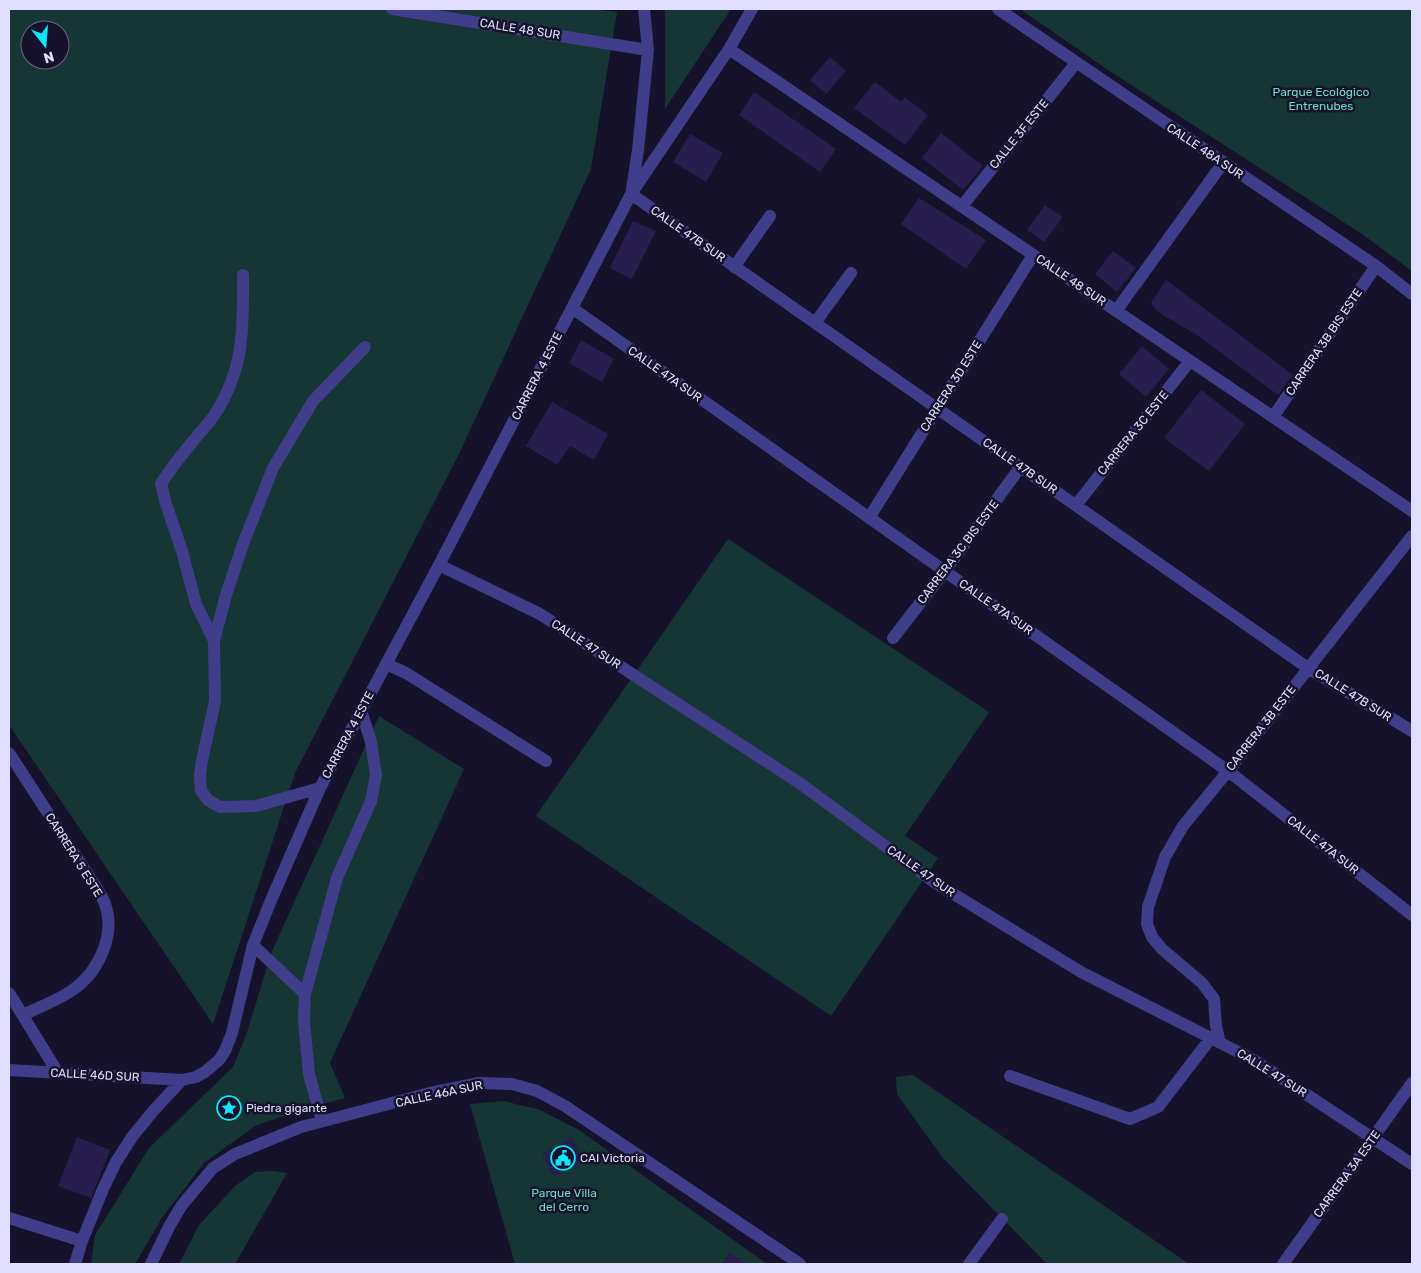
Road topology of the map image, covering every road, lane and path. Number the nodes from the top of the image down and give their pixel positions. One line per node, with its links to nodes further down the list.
1 (392, 9): 6 (street, CALLE 48 SUR)
2 (644, 9): 6 (street, CARRERA 4 ESTE)
3 (752, 9): 5 (street, CARRERA 4 ESTE)
4 (998, 9): 7 (street, CALLE 48A SUR)
5 (729, 49): 9 (street, CARRERA 4 ESTE); 10 (street, CALLE 48 SUR)
6 (648, 50): 9 (street, CARRERA 4 ESTE)
7 (1076, 63): 8 (street, CALLE 48A SUR); 10 (street, CALLE 3F ESTE)
8 (1223, 163): 13 (street, CALLE 48A SUR); 19 (street)
9 (631, 194): 14 (street, CALLE 47B SUR); 18 (street, CARRERA 4 ESTE)
10 (962, 206): 12 (street, CALLE 48 SUR)
11 (770, 216): 14 (street)
12 (1033, 255): 19 (street, CALLE 48 SUR); 23 (street, CARRERA 3D ESTE)
13 (1376, 266): 17 (street, CALLE 48A SUR); 24 (street, CARRERA 3B BIS ESTE)
14 (734, 267): 20 (street, CALLE 47B SUR)
15 (851, 273): 20 (street)
16 (243, 275): 33 (street)
17 (1412, 294)
18 (572, 308): 28 (street, CALLE 47A SUR); 30 (street, CARRERA 4 ESTE)
19 (1116, 311): 22 (street, CALLE 48 SUR)
20 (815, 323): 23 (street, CALLE 47B SUR)
21 (365, 348): 33 (street)
22 (1190, 361): 24 (street, CALLE 48 SUR); 26 (street, CARRERA 3C ESTE)
23 (937, 408): 25 (street, CALLE 47B SUR); 28 (street, CARRERA 3D ESTE)
24 (1273, 417): 27 (street, CALLE 48 SUR)
25 (1021, 466): 26 (street, CALLE 47B SUR); 31 (street, CARRERA 3C BIS ESTE)
26 (1076, 505): 35 (street, CALLE 47B SUR)
27 (1412, 512)
28 (868, 518): 31 (street, CALLE 47A SUR)
29 (1412, 536): 35 (street, CARRERA 3B ESTE)
30 (439, 564): 34 (street, CARRERA 4 ESTE); 47 (street, CALLE 47 SUR)
31 (945, 571): 32 (street, CARRERA 3C BIS ESTE); 40 (street, CALLE 47A SUR)
32 (893, 638)
33 (214, 641): 41 (street)
34 (386, 664): 36 (street, CARRERA 4 ESTE); 39 (street)
35 (1308, 668): 37 (street, CALLE 47B SUR); 40 (street, CARRERA 3B ESTE)
36 (361, 710): 41 (street, CARRERA 4 ESTE); 45 (street)
37 (1412, 732)
38 (9, 752): 46 (street, CARRERA 5 ESTE)
39 (546, 760)
40 (1228, 771): 42 (street, CALLE 47A SUR); 47 (street, CARRERA 3B ESTE)
41 (320, 788): 43 (street, CARRERA 4 ESTE)
42 (1412, 916)
43 (253, 945): 45 (street); 51 (street, CARRERA 4 ESTE)
44 (9, 993): 46 (street)
45 (305, 994): 53 (street)
46 (23, 1015): 49 (street)
47 (1216, 1040): 50 (street); 54 (street, CALLE 47 SUR)
48 (9, 1070): 49 (street, CALLE 46D SUR)
49 (58, 1073): 51 (street, CALLE 46D SUR)
50 (1010, 1076)
51 (182, 1080): 58 (street, CARRERA 4 ESTE)
52 (1412, 1083): 54 (street, CARRERA 3A ESTE)
53 (322, 1122): 60 (street, CALLE 46A SUR); 61 (street, CALLE 46A SUR)
54 (1373, 1138): 55 (street, CALLE 47 SUR); 63 (street, CARRERA 3A ESTE)
55 (1412, 1164)
56 (9, 1218): 58 (street)
57 (1002, 1219): 62 (street)
58 (82, 1241): 59 (street, CARRERA 4 ESTE)
59 (75, 1264)
60 (151, 1264)
61 (800, 1264)
62 (970, 1264)
63 (1282, 1264)

